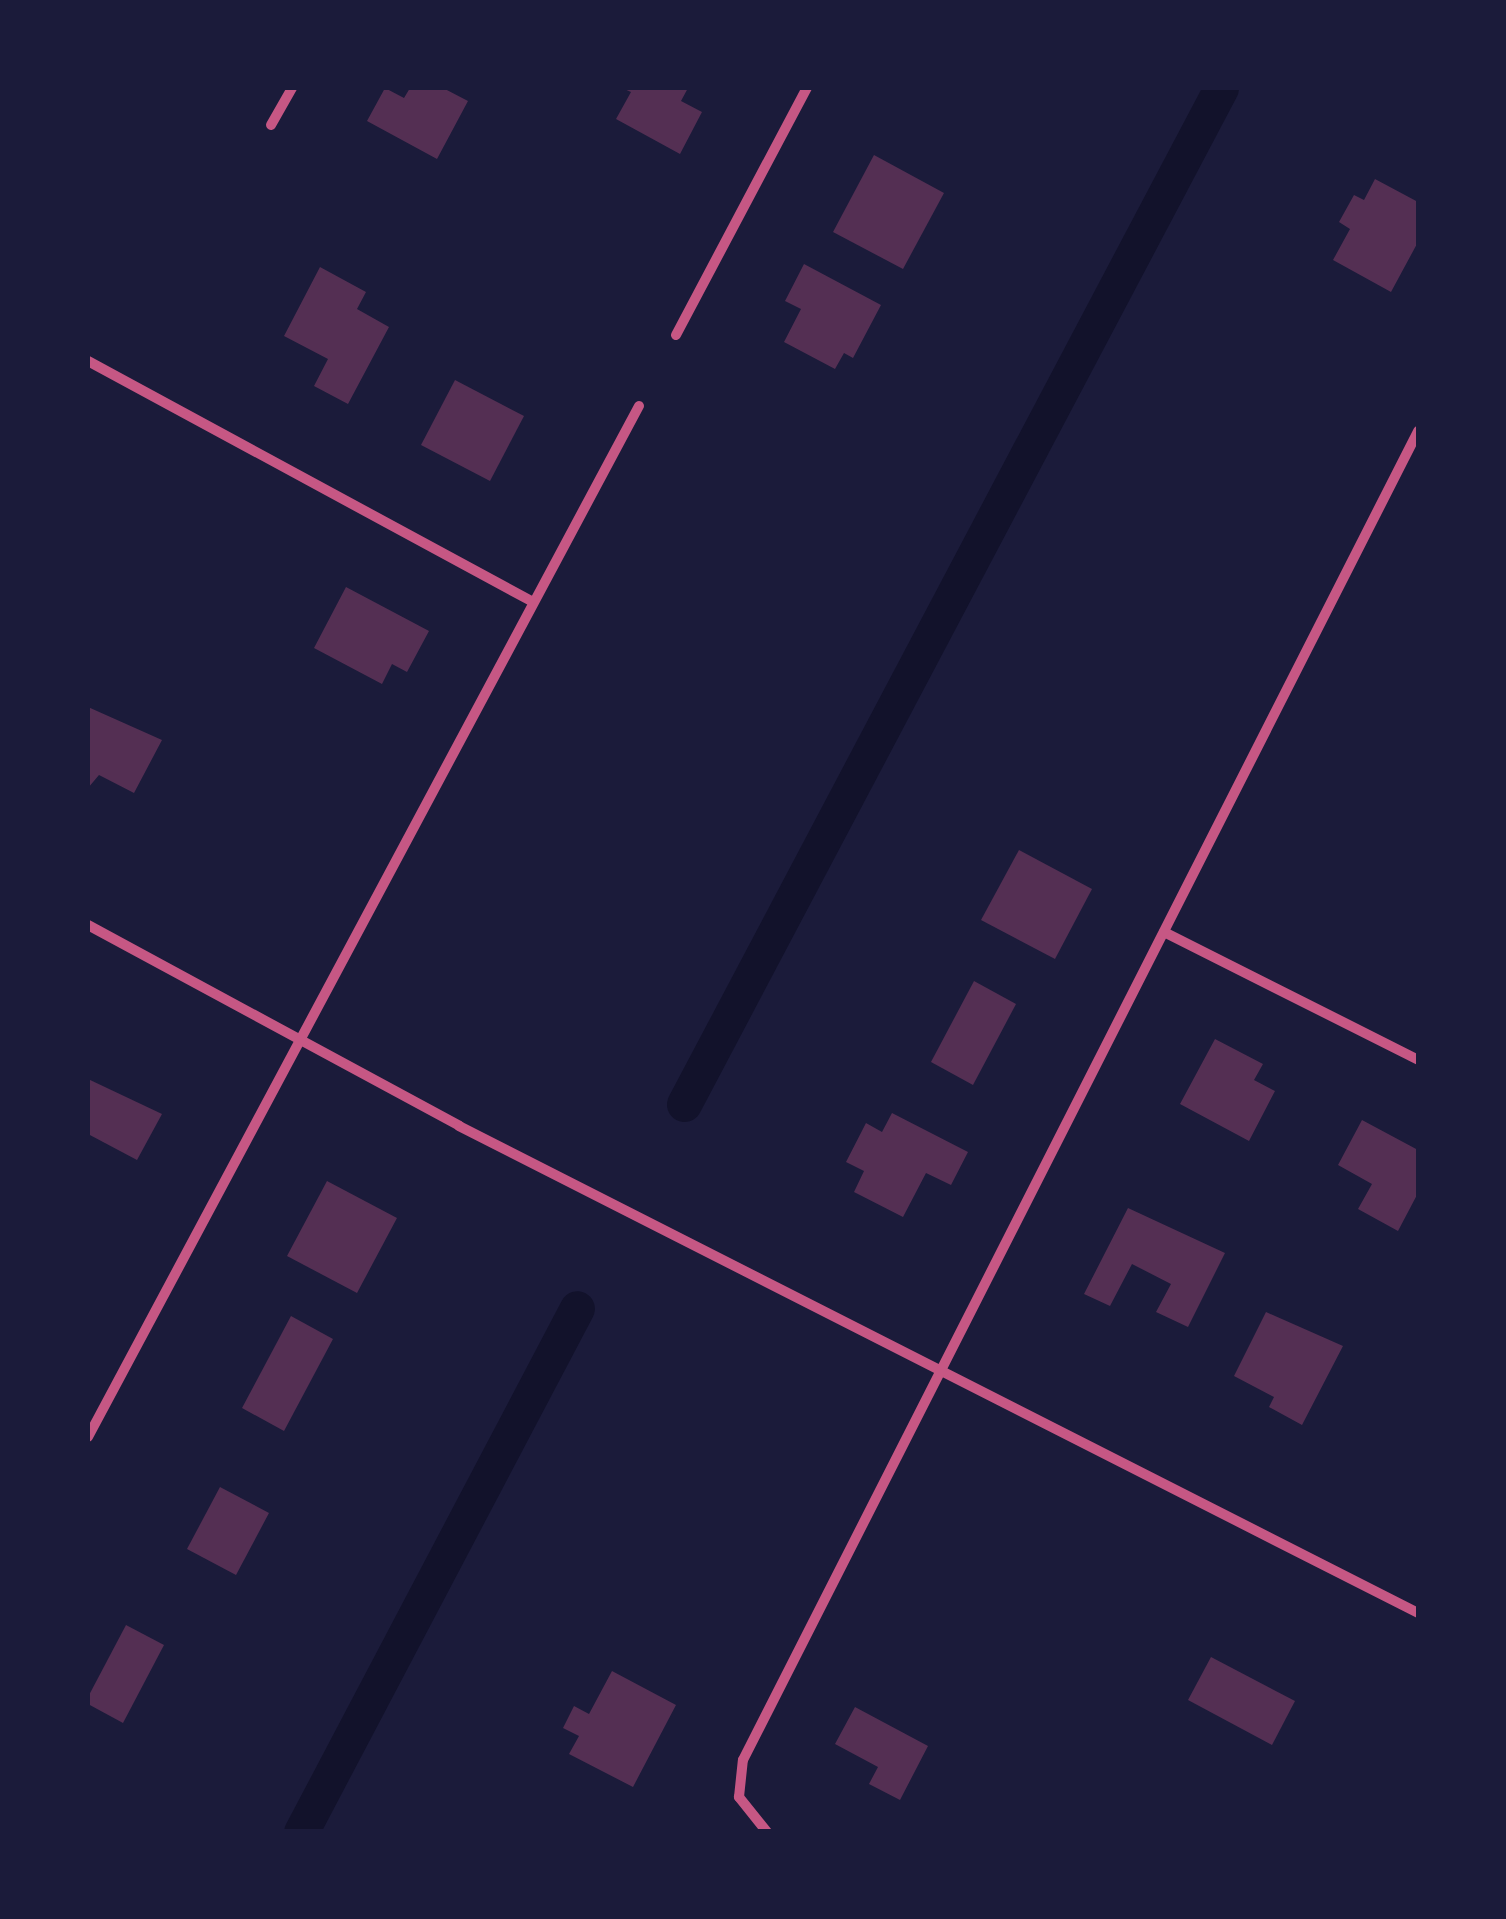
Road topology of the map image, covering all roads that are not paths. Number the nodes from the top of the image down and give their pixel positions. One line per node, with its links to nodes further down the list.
1 (292, 88): 3 (street)
2 (806, 88): 4 (street)
3 (271, 125)
4 (676, 335)
5 (88, 361): 8 (street)
6 (640, 406): 8 (street)
7 (1418, 431): 10 (street)
8 (533, 602): 11 (street)
9 (88, 925): 11 (street)
10 (1164, 932): 12 (street); 13 (street)
11 (300, 1040): 13 (street); 14 (street)
12 (1418, 1060)
13 (940, 1371): 15 (street); 16 (street)
14 (88, 1437)
15 (1418, 1613)
16 (767, 1832)

